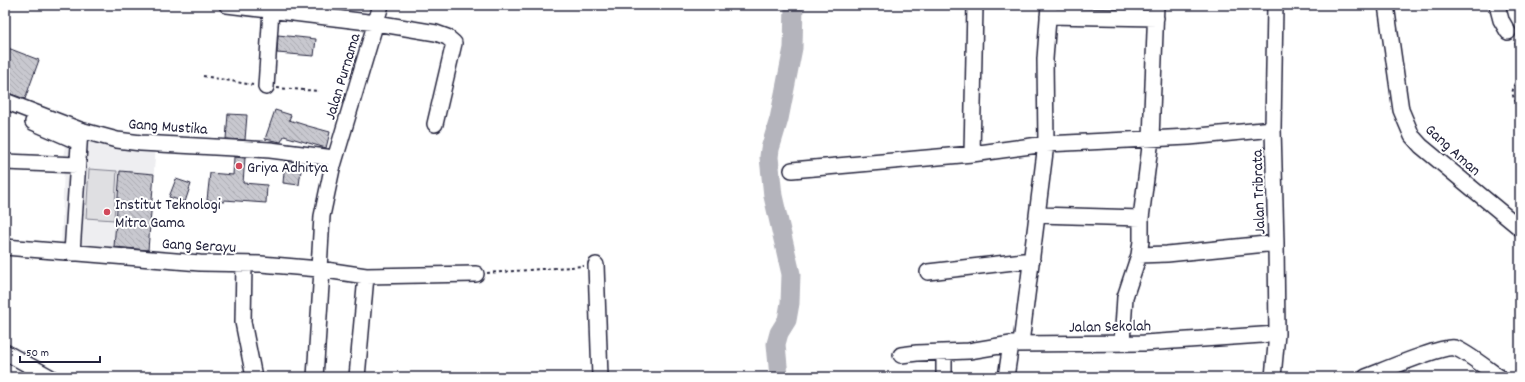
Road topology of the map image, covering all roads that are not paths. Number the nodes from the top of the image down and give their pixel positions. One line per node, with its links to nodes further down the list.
1 (228, 5): 7 (street)
2 (381, 5): 10 (street, Jalan Purnama)
3 (975, 5): 20 (street)
4 (1275, 5): 16 (street, Jalan Tribrata)
5 (1386, 5): 27 (street, Gang Aman)
6 (1497, 5): 11 (street)
7 (271, 10): 10 (street); 12 (street)
8 (1048, 11): 9 (street); 19 (street)
9 (1156, 12): 18 (street)
10 (376, 23): 15 (street); 21 (street, Jalan Purnama)
11 (1508, 32)
12 (266, 87)
13 (5, 101): 17 (street, Gang Mustika)
14 (5, 110): 17 (street)
15 (435, 124)
16 (1273, 129): 18 (street); 28 (street, Jalan Tribrata)
17 (80, 136): 21 (street, Gang Mustika); 23 (street)
18 (1152, 139): 19 (street); 26 (street)
19 (1046, 144): 20 (street); 25 (street)
20 (972, 154): 24 (street)
21 (334, 158): 35 (street, Jalan Purnama)
22 (5, 162): 23 (street)
23 (70, 164): 30 (street)
24 (792, 170)
25 (1038, 215): 26 (street); 32 (street)
26 (1141, 218): 31 (street)
27 (1520, 228)
28 (1276, 244): 31 (street); 39 (street, Jalan Tribrata)
29 (5, 247): 30 (street, Gang Serayu)
30 (72, 253): 33 (street, Gang Serayu)
31 (1139, 255): 41 (street)
32 (1032, 260): 36 (street); 40 (street)
33 (244, 264): 35 (street, Gang Serayu); 46 (street)
34 (596, 265): 49 (street)
35 (321, 269): 38 (street, Gang Serayu); 47 (street, Jalan Purnama)
36 (928, 272)
37 (476, 274): 38 (street, Gang Serayu)
38 (366, 276): 48 (street)
39 (1277, 334): 41 (street, Jalan Sekolah); 52 (street, Jalan Tribrata)
40 (1016, 343): 41 (street, Jalan Sekolah); 43 (street, Jalan Sekolah); 51 (street)
41 (1122, 343)
42 (5, 352): 45 (street)
43 (944, 352): 44 (street, Jalan Sekolah); 50 (street)
44 (901, 356)
45 (50, 377)
46 (254, 377)
47 (315, 377)
48 (357, 377)
49 (600, 377)
50 (944, 377)
51 (1006, 377)
52 (1273, 377)
53 (1366, 377): 54 (street)
54 (1499, 377)

